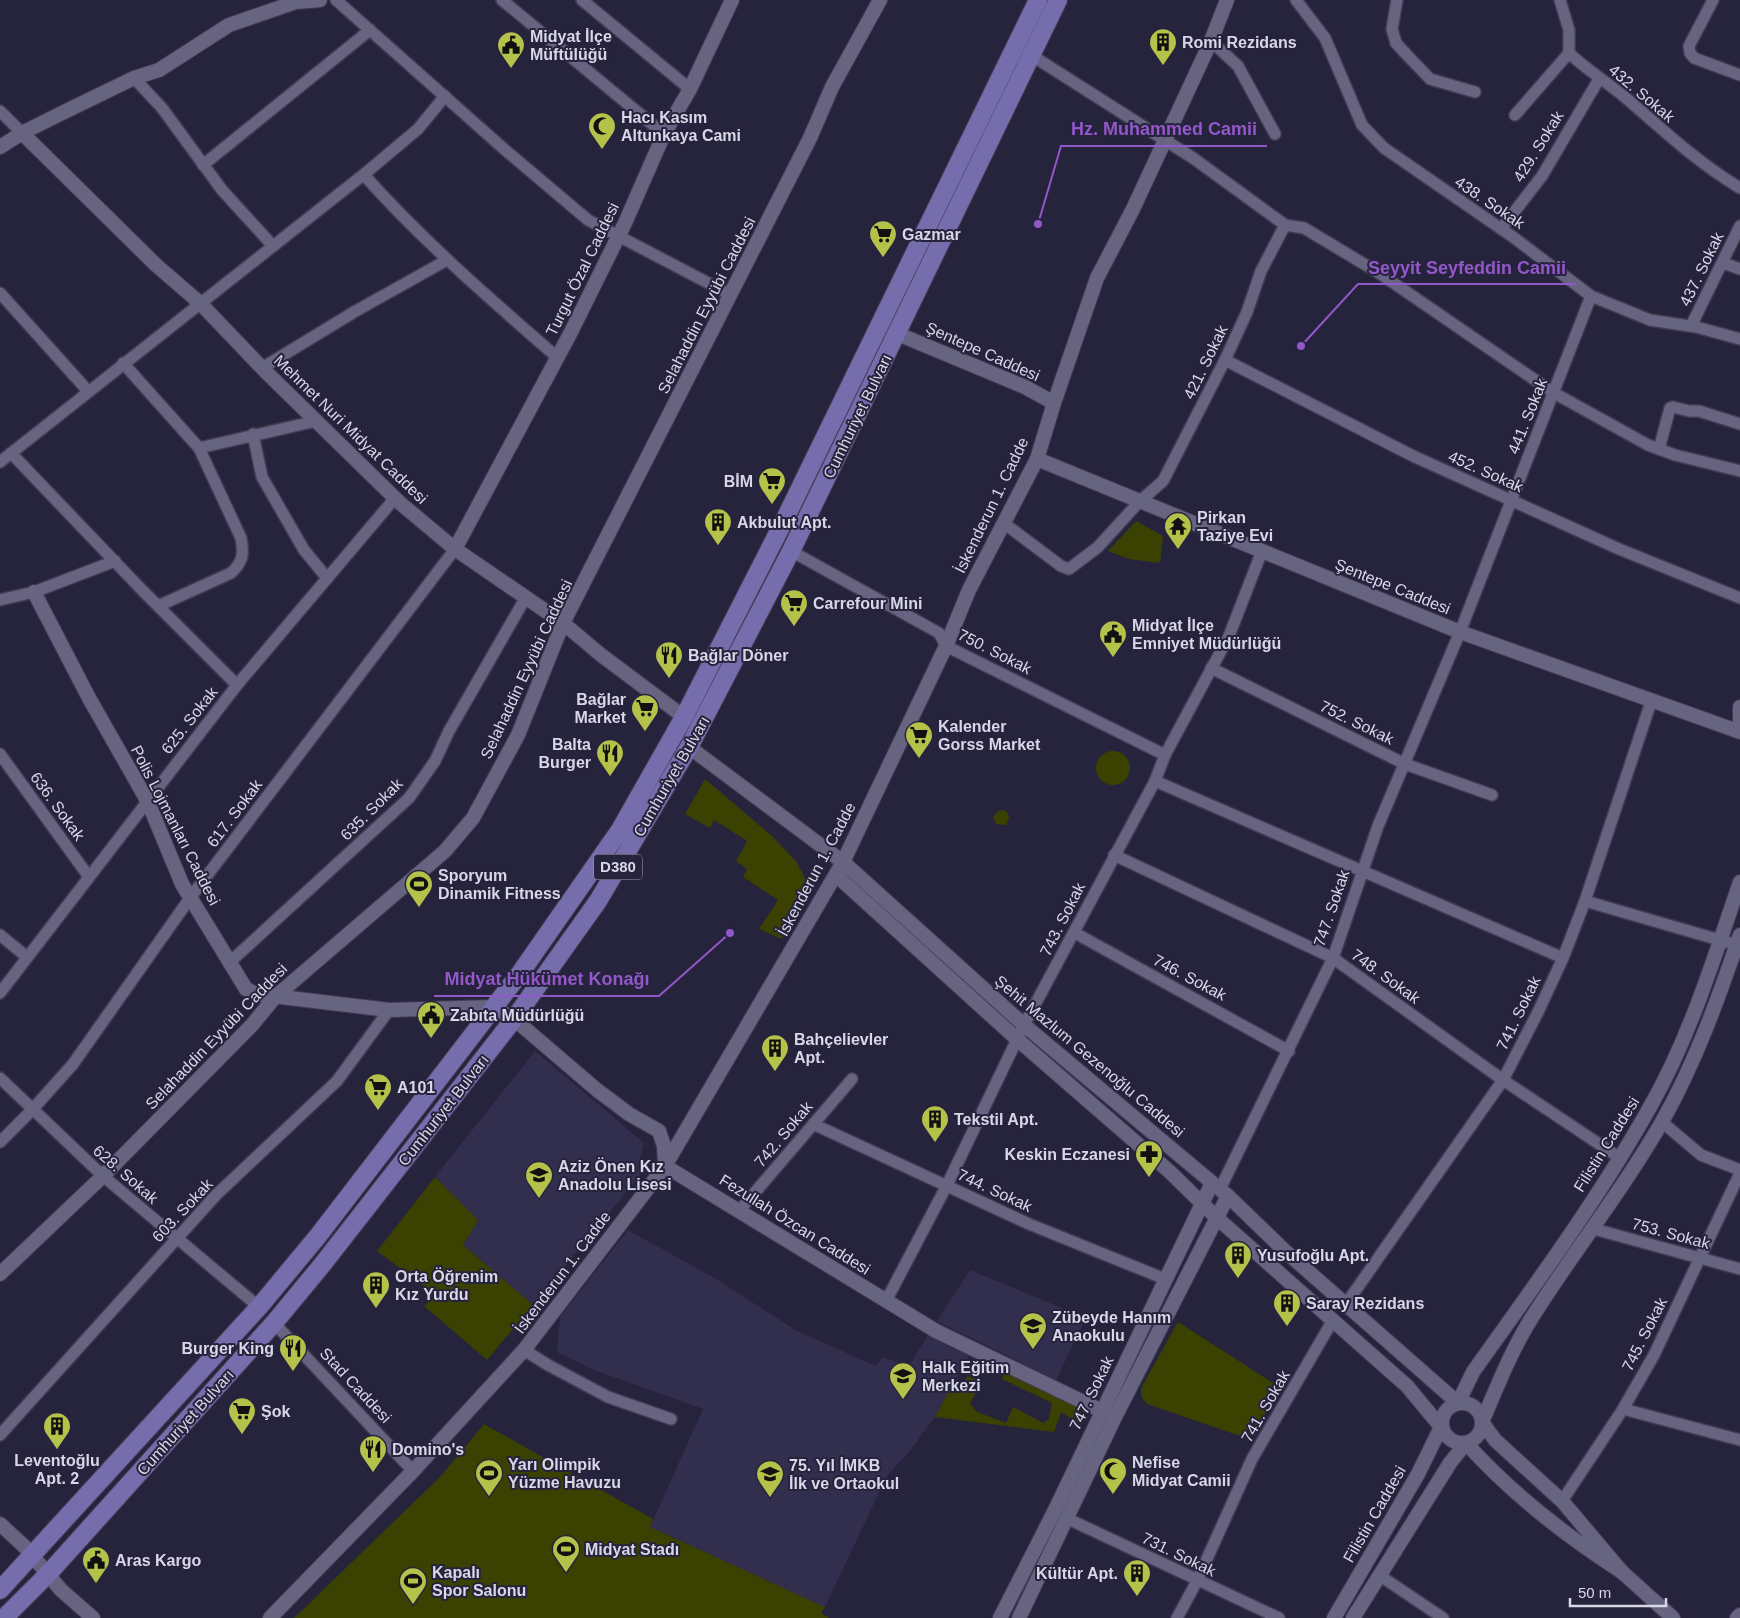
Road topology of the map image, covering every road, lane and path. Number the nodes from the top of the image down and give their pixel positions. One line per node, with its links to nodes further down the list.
1 (313, 0): 2 (street); 20 (street)
2 (320, 0)
3 (336, 0): 15 (street)
4 (502, 0): 28 (street)
5 (582, 0): 22 (street)
6 (880, 0): 44 (street, Selahaddin Eyyübi Caddesi)
7 (1038, 0): 87 (main road, Cumhuriyet Bulvarı / D380)
8 (1058, 0): 18 (main road, Cumhuriyet Bulvarı / D380)
9 (1227, 0): 16 (street, İskenderun 1. Cadde)
10 (1296, 0): 37 (street, 438. Sokak)
11 (1397, 0): 23 (street)
12 (1560, 0): 17 (street)
13 (1713, 0): 19 (street)
14 (729, 1): 22 (street, Turgut Özal Caddesi)
15 (370, 30): 24 (street); 32 (street)
16 (1211, 41): 29 (street); 30 (street, İskenderun 1. Cadde)
17 (1569, 54): 21 (street, 432. Sokak); 26 (street)
18 (1031, 55): 30 (street); 48 (main road, Cumhuriyet Bulvarı / D380)
19 (1740, 75)
20 (134, 78): 27 (street); 32 (street)
21 (1599, 79): 34 (street, 432. Sokak); 37 (street, 429. Sokak)
22 (690, 89): 28 (street, Turgut Özal Caddesi)
23 (1475, 92)
24 (445, 96): 33 (street); 38 (street)
25 (0, 111): 27 (street)
26 (1515, 115)
27 (22, 133): 31 (street); 46 (street, Mehmet Nuri Midyat Caddesi)
28 (664, 134): 38 (street, Turgut Özal Caddesi)
29 (1274, 134)
30 (1164, 141): 35 (street); 56 (street, İskenderun 1. Cadde)
31 (0, 147)
32 (203, 165): 39 (street)
33 (364, 174): 39 (street); 40 (street)
34 (1740, 188)
35 (1285, 225): 51 (street, 421. Sokak); 55 (street)
36 (1740, 226): 41 (street, 437. Sokak)
37 (1501, 228): 45 (street, 438. Sokak)
38 (618, 238): 44 (street); 50 (street, Turgut Özal Caddesi)
39 (274, 246): 46 (street)
40 (447, 260): 50 (street); 53 (street)
41 (1723, 263): 42 (street); 47 (street, 437. Sokak)
42 (1740, 270)
43 (0, 293): 54 (street)
44 (731, 295): 80 (street, Selahaddin Eyyübi Caddesi)
45 (1591, 296): 47 (street, 438. Sokak); 55 (street, 441. Sokak)
46 (200, 303): 52 (street); 53 (street, Mehmet Nuri Midyat Caddesi)
47 (1691, 326): 49 (street, 438. Sokak)
48 (898, 334): 56 (street, Şentepe Caddesi); 71 (main road, Cumhuriyet Bulvarı / D380)
49 (1740, 339)
50 (558, 358): 70 (street, Turgut Özal Caddesi)
51 (1225, 360): 67 (street, 452. Sokak); 68 (street, 421. Sokak)
52 (124, 362): 54 (street); 60 (street)
53 (262, 368): 57 (street, Mehmet Nuri Midyat Caddesi)
54 (88, 391): 62 (street)
55 (1554, 393): 61 (street); 67 (street, 441. Sokak)
56 (1054, 403): 63 (street, İskenderun 1. Cadde)
57 (316, 421): 59 (street); 66 (street, Mehmet Nuri Midyat Caddesi)
58 (1740, 424): 61 (street)
59 (253, 434): 60 (street); 74 (street)
60 (199, 448): 79 (street)
61 (1659, 449): 65 (street)
62 (11, 453): 64 (street); 73 (street)
63 (1037, 459): 68 (street, Şentepe Caddesi); 69 (street, İskenderun 1. Cadde)
64 (0, 462)
65 (1740, 471)
66 (394, 498): 70 (street, Mehmet Nuri Midyat Caddesi); 74 (street, 625. Sokak)
67 (1511, 500): 77 (street, 452. Sokak); 81 (street, 441. Sokak)
68 (1139, 502): 69 (street, 421. Sokak); 72 (street, Şentepe Caddesi)
69 (1005, 524): 82 (street, İskenderun 1. Cadde)
70 (455, 549): 76 (street, Mehmet Nuri Midyat Caddesi); 102 (street, 617. Sokak)
71 (791, 551): 82 (street, 750. Sokak); 89 (main road, Cumhuriyet Bulvarı / D380)
72 (1262, 551): 81 (street, Şentepe Caddesi); 83 (street, 743. Sokak)
73 (115, 561): 75 (street); 79 (street)
74 (327, 578): 84 (street, 625. Sokak)
75 (34, 592): 78 (street); 95 (street, Polis Lojmanları Caddesi)
76 (526, 597): 80 (street, Mehmet Nuri Midyat Caddesi); 111 (street, 635. Sokak)
77 (1740, 598)
78 (0, 600)
79 (158, 606): 84 (street)
80 (564, 623): 87 (street, Mehmet Nuri Midyat Caddesi); 113 (street, Selahaddin Eyyübi Caddesi)
81 (1460, 632): 85 (street, Şentepe Caddesi); 92 (street, 747. Sokak)
82 (946, 646): 91 (street, 750. Sokak); 97 (street, İskenderun 1. Cadde)
83 (1211, 668): 91 (street, 743. Sokak); 92 (street, 752. Sokak)
84 (237, 685): 95 (street, 625. Sokak)
85 (1651, 702): 88 (street, Şentepe Caddesi); 103 (street, 741. Sokak)
86 (1740, 707): 88 (street)
87 (684, 718): 114 (main road, Cumhuriyet Bulvarı / D380)
88 (1740, 732)
89 (690, 747): 97 (street, Şehit Mazlum Gezenoğlu Caddesi); 116 (main road, Cumhuriyet Bulvarı / D380)
90 (0, 754): 100 (street, 636. Sokak)
91 (1165, 755): 93 (street, 743. Sokak)
92 (1405, 764): 94 (street, 752. Sokak); 98 (street, 747. Sokak)
93 (1155, 781): 96 (street, 743. Sokak); 98 (street)
94 (1492, 795)
95 (148, 802): 100 (street, 625. Sokak); 102 (street, Polis Lojmanları Caddesi)
96 (1114, 855): 104 (street, 743. Sokak); 109 (street, 748. Sokak)
97 (843, 862): 99 (street, İskenderun 1. Cadde); 117 (street, Şehit Mazlum Gezenoğlu Caddesi)
98 (1362, 872): 109 (street, 747. Sokak); 110 (street)
99 (836, 875): 118 (street, Şehit Mazlum Gezenoğlu Caddesi); 128 (street, İskenderun 1. Cadde)
100 (89, 877): 108 (street, 625. Sokak)
101 (1740, 882): 106 (street, Filistin Caddesi)
102 (190, 898): 111 (street, Polis Lojmanları Caddesi); 123 (street, 617. Sokak)
103 (1585, 901): 106 (street); 110 (street, 741. Sokak)
104 (1075, 933): 117 (street, 743. Sokak); 119 (street, 746. Sokak)
105 (0, 935): 108 (street)
106 (1720, 940): 107 (street); 127 (street, Filistin Caddesi)
107 (1738, 940): 124 (street)
108 (27, 957): 112 (street, 625. Sokak)
109 (1333, 958): 119 (street, 747. Sokak); 122 (street, 748. Sokak)
110 (1563, 958): 122 (street, 741. Sokak)
111 (230, 962): 113 (street, Polis Lojmanları Caddesi)
112 (0, 993)
113 (275, 996): 115 (street, Polis Lojmanları Caddesi); 130 (street, Selahaddin Eyyübi Caddesi)
114 (494, 1007): 115 (street, Polis Lojmanları Caddesi); 116 (street); 144 (main road, Cumhuriyet Bulvarı / D380)
115 (389, 1010): 137 (street, 603. Sokak)
116 (514, 1019): 128 (street); 146 (main road, Cumhuriyet Bulvarı / D380)
117 (1024, 1025): 118 (street, 743. Sokak); 132 (street, Şehit Mazlum Gezenoğlu Caddesi)
118 (1018, 1040): 131 (street, 743. Sokak); 133 (street, Şehit Mazlum Gezenoğlu Caddesi)
119 (1289, 1051): 132 (street, 747. Sokak)
120 (0, 1078): 123 (street, 628. Sokak)
121 (852, 1079): 125 (street, 742. Sokak)
122 (1503, 1080): 127 (street, 748. Sokak); 143 (street, 741. Sokak)
123 (32, 1110): 126 (street, 617. Sokak); 130 (street, 628. Sokak)
124 (1662, 1122): 129 (street); 136 (street)
125 (814, 1124): 131 (street, 744. Sokak); 134 (street, 742. Sokak)
126 (0, 1142)
127 (1620, 1158): 148 (street, Filistin Caddesi)
128 (666, 1166): 134 (street, Fezullah Özcan Caddesi); 147 (street, İskenderun 1. Cadde)
129 (1740, 1172): 138 (street, 745. Sokak)
130 (103, 1176): 137 (street, 628. Sokak); 140 (street, Selahaddin Eyyübi Caddesi)
131 (947, 1186): 141 (street, 744. Sokak); 142 (street, 743. Sokak)
132 (1220, 1189): 133 (street, 747. Sokak); 135 (street); 143 (street, Şehit Mazlum Gezenoğlu Caddesi)
133 (1202, 1204): 135 (street, Şehit Mazlum Gezenoğlu Caddesi); 141 (street, 747. Sokak)
134 (740, 1211): 142 (street, Fezullah Özcan Caddesi)
135 (1216, 1218): 145 (street, Şehit Mazlum Gezenoğlu Caddesi); 159 (street)
136 (1594, 1229): 138 (street, 753. Sokak); 152 (street)
137 (176, 1238): 144 (street, 628. Sokak); 154 (street, 603. Sokak)
138 (1699, 1257): 139 (street, 753. Sokak); 149 (street, 745. Sokak)
139 (1740, 1269)
140 (0, 1274)
141 (1166, 1279): 150 (street, 747. Sokak)
142 (886, 1301): 150 (street, Fezullah Özcan Caddesi)
143 (1346, 1304): 148 (street, Şehit Mazlum Gezenoğlu Caddesi)
144 (259, 1307): 161 (main road, Cumhuriyet Bulvarı / D380)
145 (1333, 1320): 153 (street, Şehit Mazlum Gezenoğlu Caddesi); 165 (street, 741. Sokak)
146 (274, 1322): 157 (street, Stad Caddesi); 163 (main road, Cumhuriyet Bulvarı / D380)
147 (524, 1350): 151 (street); 157 (street, İskenderun 1. Cadde)
148 (1458, 1403): 152 (street); 153 (street)
149 (1623, 1409): 155 (street); 158 (street, 745. Sokak)
150 (1102, 1411): 171 (street, 747. Sokak)
151 (671, 1419)
152 (1482, 1422): 156 (street); 158 (street)
153 (1441, 1427): 156 (street); 175 (street, Filistin Caddesi)
154 (0, 1435)
155 (1740, 1440)
156 (1466, 1443): 162 (street); 164 (street)
157 (412, 1471): 170 (street, İskenderun 1. Cadde)
158 (1562, 1500): 162 (street)
159 (1066, 1518): 165 (street, 731. Sokak); 172 (street)
160 (0, 1524): 161 (street)
161 (32, 1555): 163 (street); 166 (main road, Cumhuriyet Bulvarı / D380)
162 (1622, 1572): 178 (street)
163 (48, 1574): 168 (main road, Cumhuriyet Bulvarı / D380); 169 (street)
164 (1379, 1575): 176 (street); 177 (street)
165 (1198, 1581): 173 (street, 741. Sokak); 174 (street, 731. Sokak)
166 (0, 1590)
167 (1740, 1615): 179 (street)
168 (4, 1618)
169 (93, 1618)
170 (270, 1618)
171 (1000, 1618)
172 (1018, 1618)
173 (1177, 1618)
174 (1279, 1618)
175 (1334, 1618)
176 (1353, 1618)
177 (1443, 1618)
178 (1673, 1618)
179 (1736, 1618)

